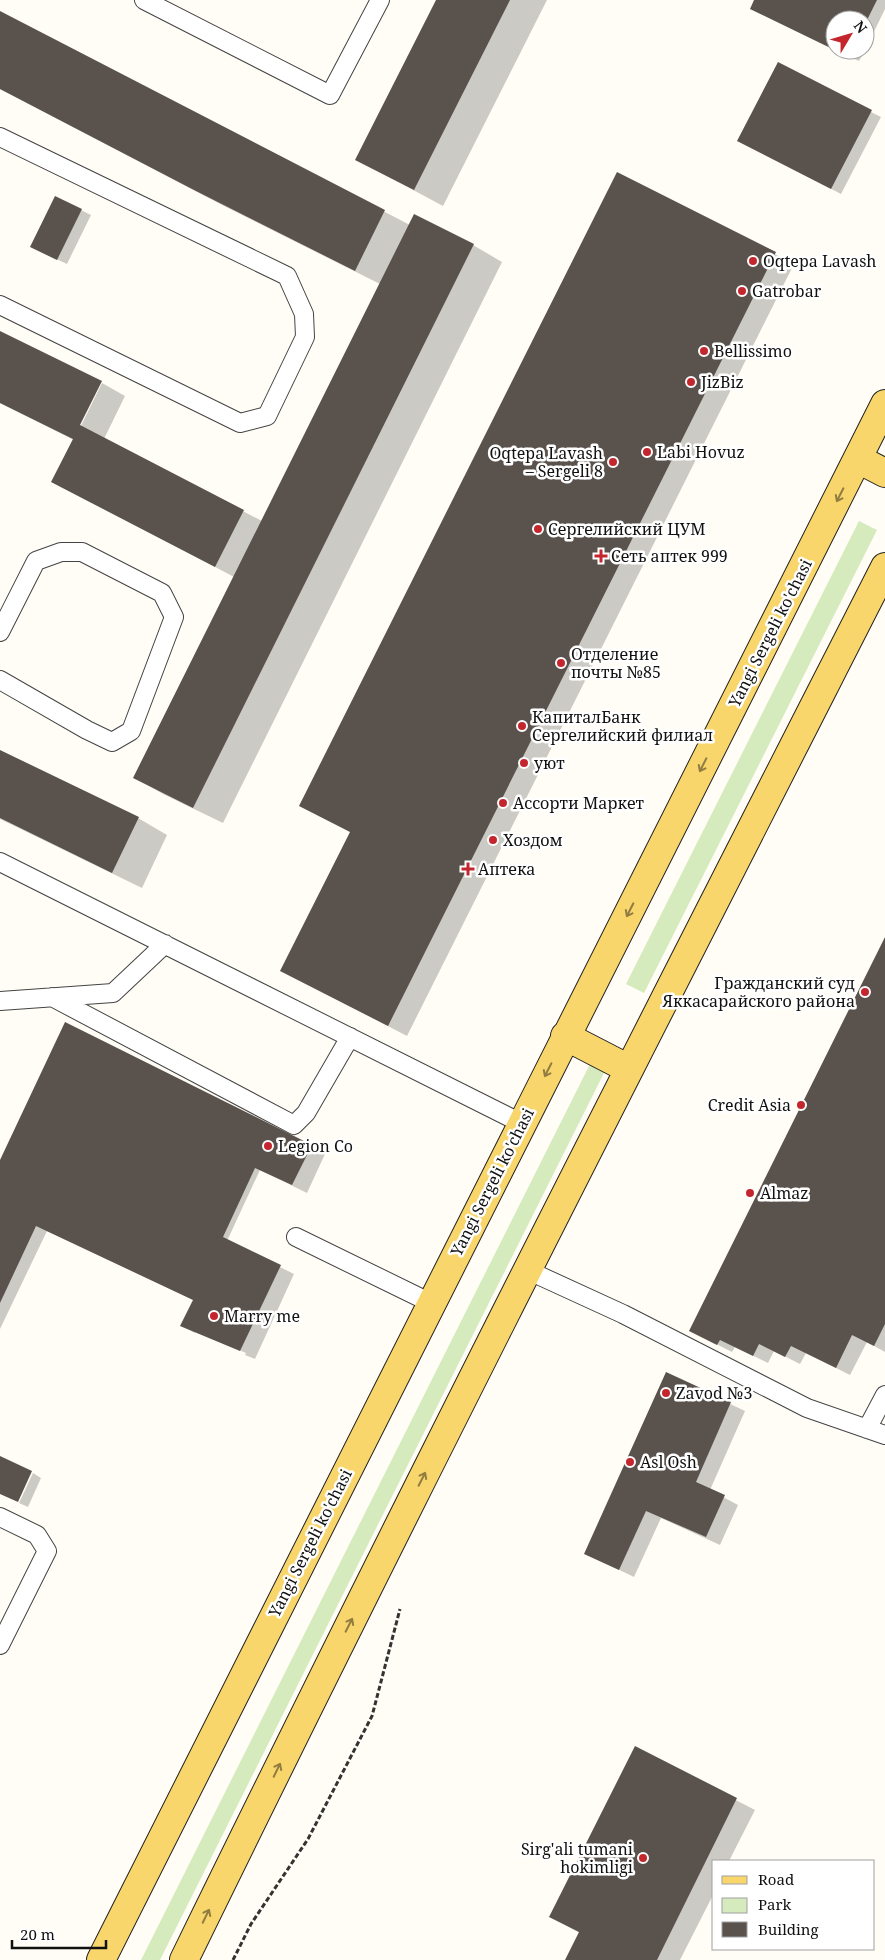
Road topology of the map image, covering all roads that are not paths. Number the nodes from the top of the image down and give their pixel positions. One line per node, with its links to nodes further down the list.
1 (144, 0): 2 (lane)
2 (380, 0)
3 (0, 137): 4 (lane)
4 (0, 305)
5 (885, 404): 6 (main road, Yangi Sergeli ko'chasi)
6 (858, 458): 7 (main road); 15 (main road, Yangi Sergeli ko'chasi, one-way to 15)
7 (885, 472)
8 (885, 567): 17 (main road)
9 (0, 632): 10 (lane)
10 (0, 680)
11 (0, 862): 12 (lane)
12 (165, 944): 13 (lane); 16 (lane)
13 (52, 997): 14 (lane); 16 (lane)
14 (0, 1001)
15 (565, 1036): 17 (main road); 18 (main road, Yangi Sergeli ko'chasi, one-way to 18)
16 (350, 1037): 18 (lane)
17 (629, 1069): 20 (main road)
18 (521, 1123): 21 (main road, Yangi Sergeli ko'chasi)
19 (296, 1237): 21 (lane)
20 (527, 1270): 23 (lane); 28 (main road, one-way to 20)
21 (430, 1303): 27 (main road, Yangi Sergeli ko'chasi)
22 (885, 1395): 23 (lane)
23 (867, 1429): 24 (lane)
24 (885, 1434)
25 (0, 1517): 26 (lane)
26 (0, 1645)
27 (101, 1960)
28 (184, 1960)

